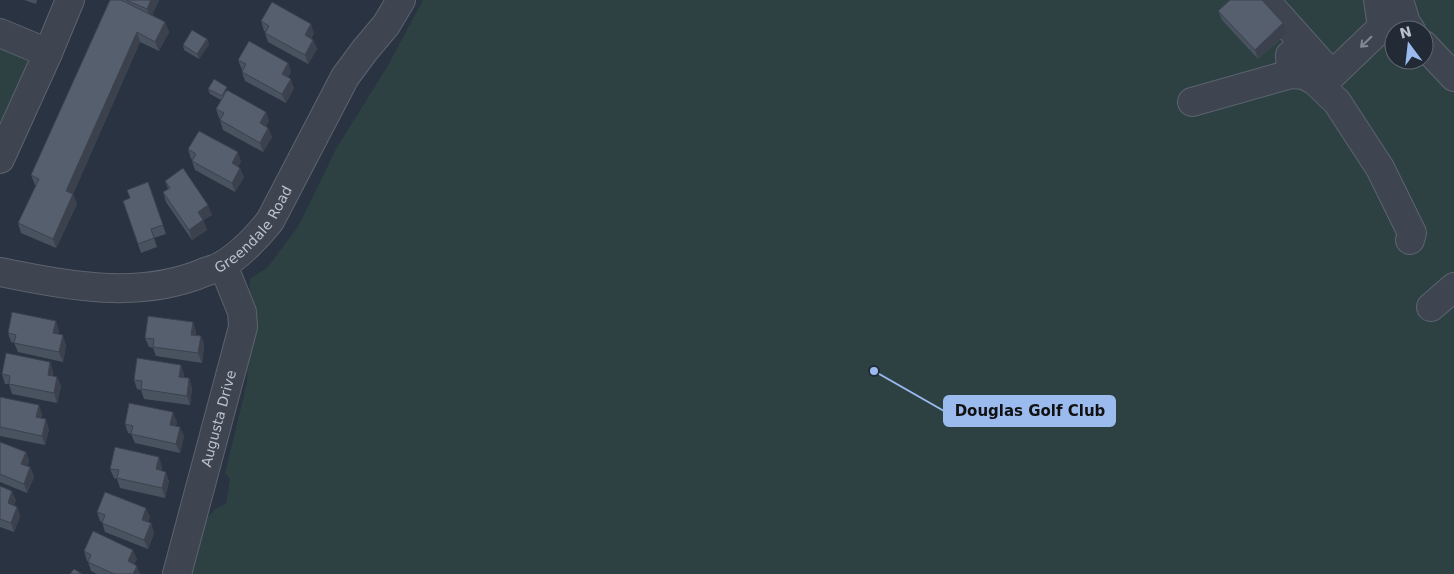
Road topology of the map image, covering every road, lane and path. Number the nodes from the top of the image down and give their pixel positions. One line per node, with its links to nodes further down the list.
1 (70, 0): 9 (street)
2 (400, 0): 16 (street, Greendale Road)
3 (1265, 0): 7 (street)
4 (1378, 0): 7 (street, one-way to 7)
5 (1399, 0): 6 (street)
6 (1405, 20)
7 (1290, 28): 11 (street)
8 (0, 33): 9 (street)
9 (48, 53): 14 (street)
10 (1434, 56): 12 (street)
11 (1290, 74): 13 (street); 15 (street)
12 (1454, 77)
13 (1192, 102)
14 (0, 159)
15 (1410, 240)
16 (223, 265): 17 (street, Greendale Road); 20 (street, Augusta Drive)
17 (0, 272)
18 (1454, 287): 19 (street)
19 (1431, 307)
20 (177, 574)

